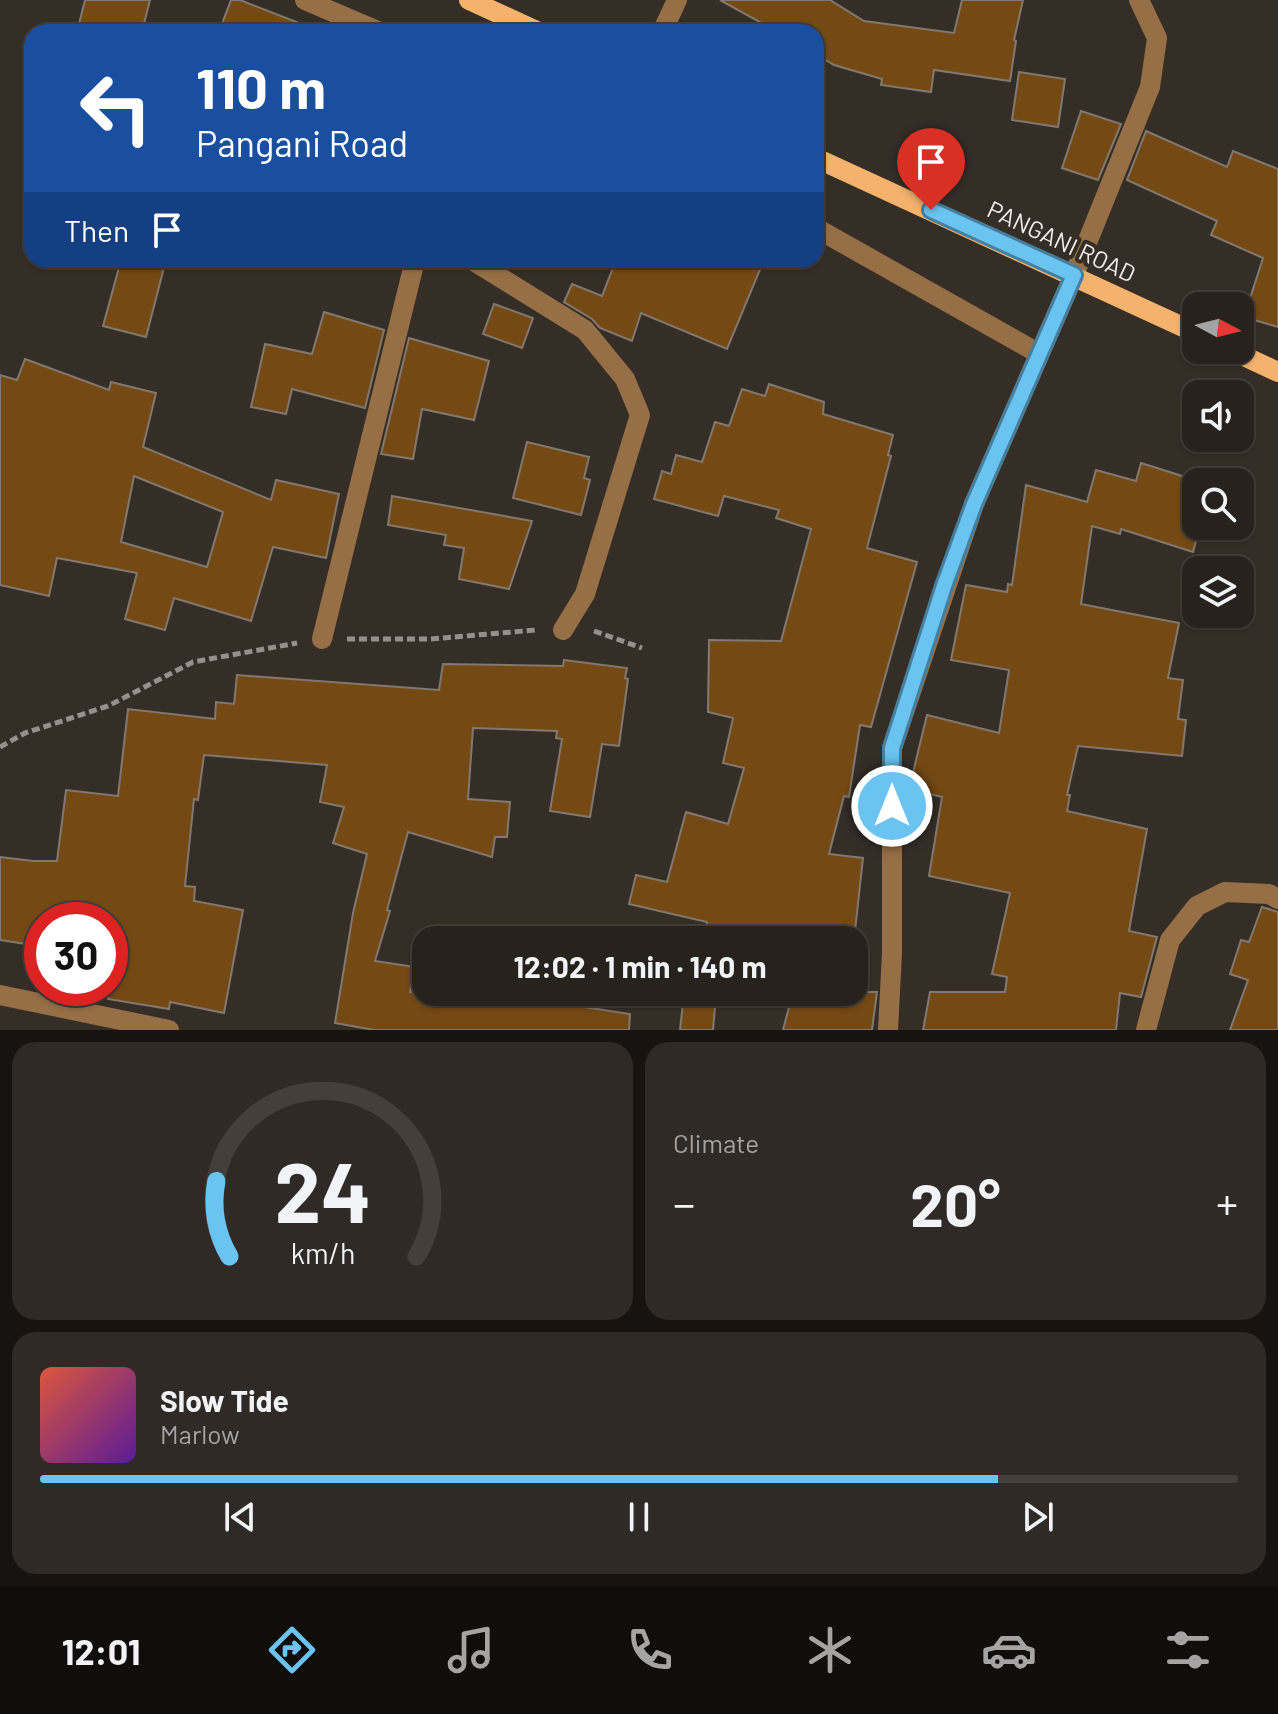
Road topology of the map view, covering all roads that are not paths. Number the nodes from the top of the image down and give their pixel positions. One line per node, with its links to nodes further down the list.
1 (305, 0): 5 (street)
2 (469, 0): 6 (main road)
3 (677, 0): 7 (street)
4 (1139, 0): 12 (street)
5 (361, 24)
6 (522, 24)
7 (666, 24)
8 (824, 162): 12 (main road, PANGANI ROAD)
9 (824, 233): 14 (street)
10 (413, 268): 18 (street)
11 (485, 268): 17 (street)
12 (1074, 275): 13 (main road, PANGANI ROAD); 14 (street)
13 (1182, 326)
14 (1038, 353): 22 (street)
15 (1254, 361): 16 (main road)
16 (1278, 372)
17 (563, 630)
18 (322, 639)
19 (1278, 899): 23 (street)
20 (0, 995): 21 (street)
21 (169, 1030)
22 (888, 1030)
23 (1146, 1030)

